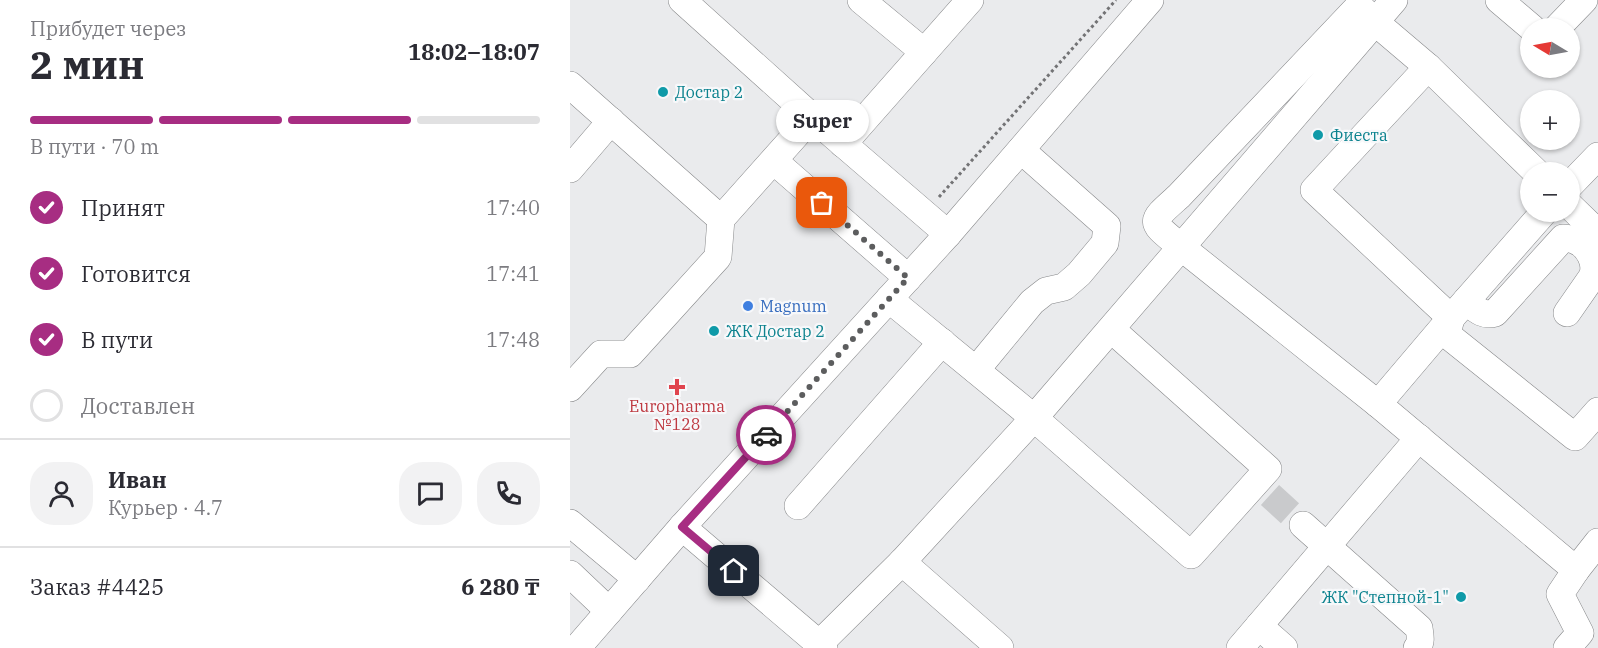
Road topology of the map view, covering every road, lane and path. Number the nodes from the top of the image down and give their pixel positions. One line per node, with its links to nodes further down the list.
1 (682, 0): 15 (street)
2 (861, 0): 12 (street)
3 (970, 0): 12 (street)
4 (1116, 0): 24 (path)
5 (1150, 0): 18 (street)
6 (1394, 0): 9 (street)
7 (1499, 0): 10 (street)
8 (1584, 0): 11 (street)
9 (1362, 9): 13 (street); 30 (street); 30 (street)
10 (1520, 18)
11 (1567, 18)
12 (924, 52): 17 (street)
13 (1428, 66): 21 (street); 33 (street)
14 (570, 84): 16 (street)
15 (812, 117): 17 (street); 20 (street)
16 (611, 121): 22 (street); 26 (street)
17 (843, 144): 24 (street)
18 (1020, 150): 29 (street); 37 (street)
19 (1598, 156): 23 (street)
20 (774, 161): 26 (street); 31 (street)
21 (1526, 162)
22 (570, 169)
23 (1580, 175)
24 (924, 214): 29 (street)
25 (1580, 216): 28 (street)
26 (722, 219): 38 (street)
27 (1535, 222): 33 (street)
28 (1598, 233)
29 (948, 234): 31 (street)
30 (1181, 247): 35 (street); 39 (street)
31 (908, 278): 32 (street)
32 (889, 299): 36 (street); 46 (street)
33 (1458, 309): 34 (street); 39 (street); 40 (street)
34 (1567, 313)
35 (1111, 329): 41 (street); 41 (street)
36 (942, 342): 37 (street); 43 (street)
37 (976, 370): 41 (street)
38 (573, 379)
39 (1378, 404): 42 (street)
40 (1598, 411)
41 (1034, 418): 49 (street)
42 (1419, 438): 48 (street); 50 (street)
43 (798, 506)
44 (570, 523): 52 (street)
45 (1303, 525): 48 (street)
46 (682, 527): 52 (street); 57 (street)
47 (1598, 542): 50 (street)
48 (1326, 546): 54 (street); 56 (street)
49 (902, 562): 57 (street); 59 (street)
50 (1575, 570): 55 (street)
51 (570, 574): 53 (street)
52 (637, 579): 53 (street)
53 (609, 611): 58 (street)
54 (1259, 626): 60 (street); 61 (street)
55 (1581, 643)
56 (1423, 644)
57 (822, 646)
58 (577, 648)
59 (999, 648)
60 (1240, 648)
61 (1284, 648)

